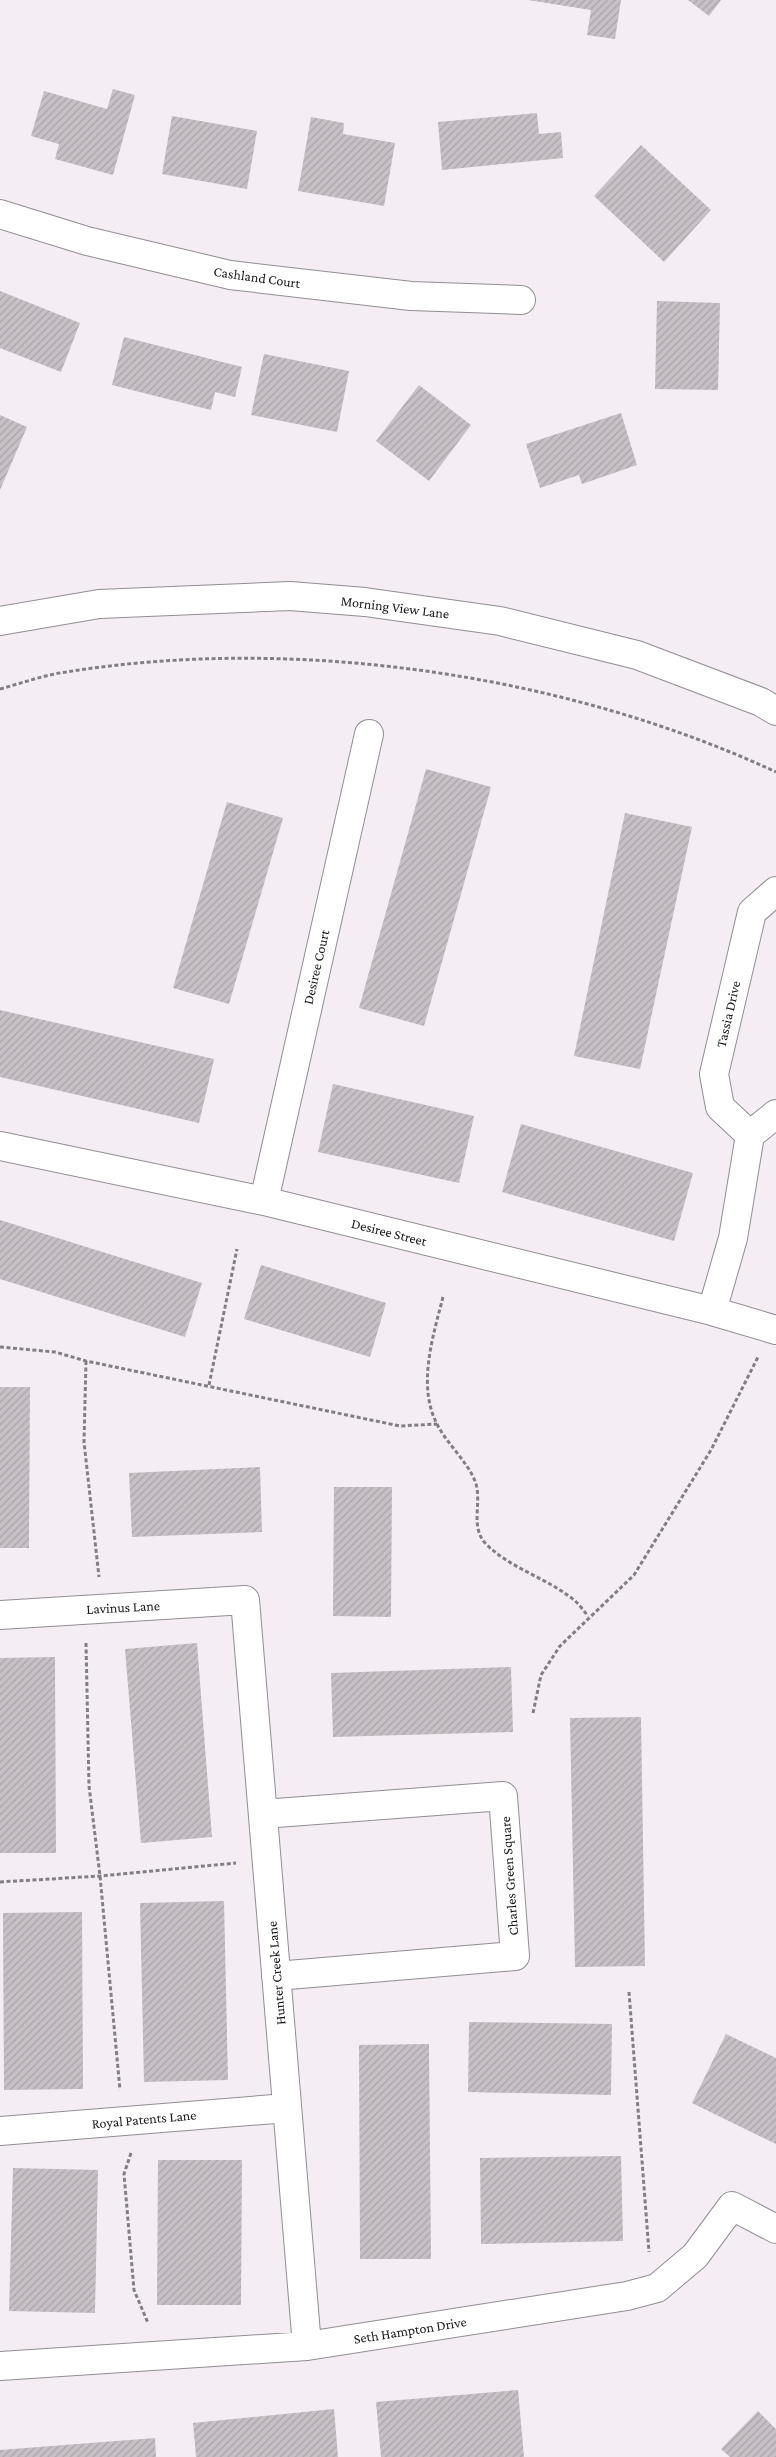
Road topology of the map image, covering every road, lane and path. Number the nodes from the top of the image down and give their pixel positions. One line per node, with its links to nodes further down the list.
1 (0, 214): 2 (street, Cashland Court)
2 (521, 300)
3 (0, 621): 5 (street, Morning View Lane)
4 (0, 688): 7 (path)
5 (776, 711)
6 (369, 734): 12 (street, Desiree Court)
7 (776, 772)
8 (776, 892): 10 (street, Tassia Drive)
9 (776, 1114): 10 (street)
10 (750, 1135): 15 (street)
11 (0, 1146): 12 (street, Desiree Street)
12 (264, 1201): 15 (street, Desiree Street)
13 (237, 1249): 20 (path)
14 (443, 1297): 21 (path)
15 (712, 1311): 16 (street, Desiree Street)
16 (776, 1330)
17 (0, 1347): 19 (path)
18 (760, 1352): 25 (path)
19 (86, 1361): 20 (path); 22 (path)
20 (208, 1385): 21 (path)
21 (436, 1424): 25 (path)
22 (99, 1578)
23 (246, 1600): 24 (street, Lavinus Lane); 28 (street, Hunter Creek Lane)
24 (0, 1615)
25 (588, 1616): 27 (path)
26 (86, 1640): 30 (path)
27 (533, 1713)
28 (263, 1814): 29 (street, Hunter Creek Lane); 32 (street, Charles Green Square)
29 (267, 1860): 30 (path); 32 (street, Hunter Creek Lane)
30 (100, 1876): 31 (path); 34 (path)
31 (0, 1882)
32 (276, 1976): 35 (street, Hunter Creek Lane)
33 (629, 1992): 39 (path)
34 (120, 2093)
35 (287, 2108): 36 (street, Royal Patents Lane); 41 (street, Hunter Creek Lane)
36 (0, 2131)
37 (132, 2150): 40 (path)
38 (776, 2228): 41 (street, Seth Hampton Drive)
39 (649, 2258)
40 (148, 2323)
41 (307, 2346): 42 (street, Seth Hampton Drive)
42 (0, 2366)

